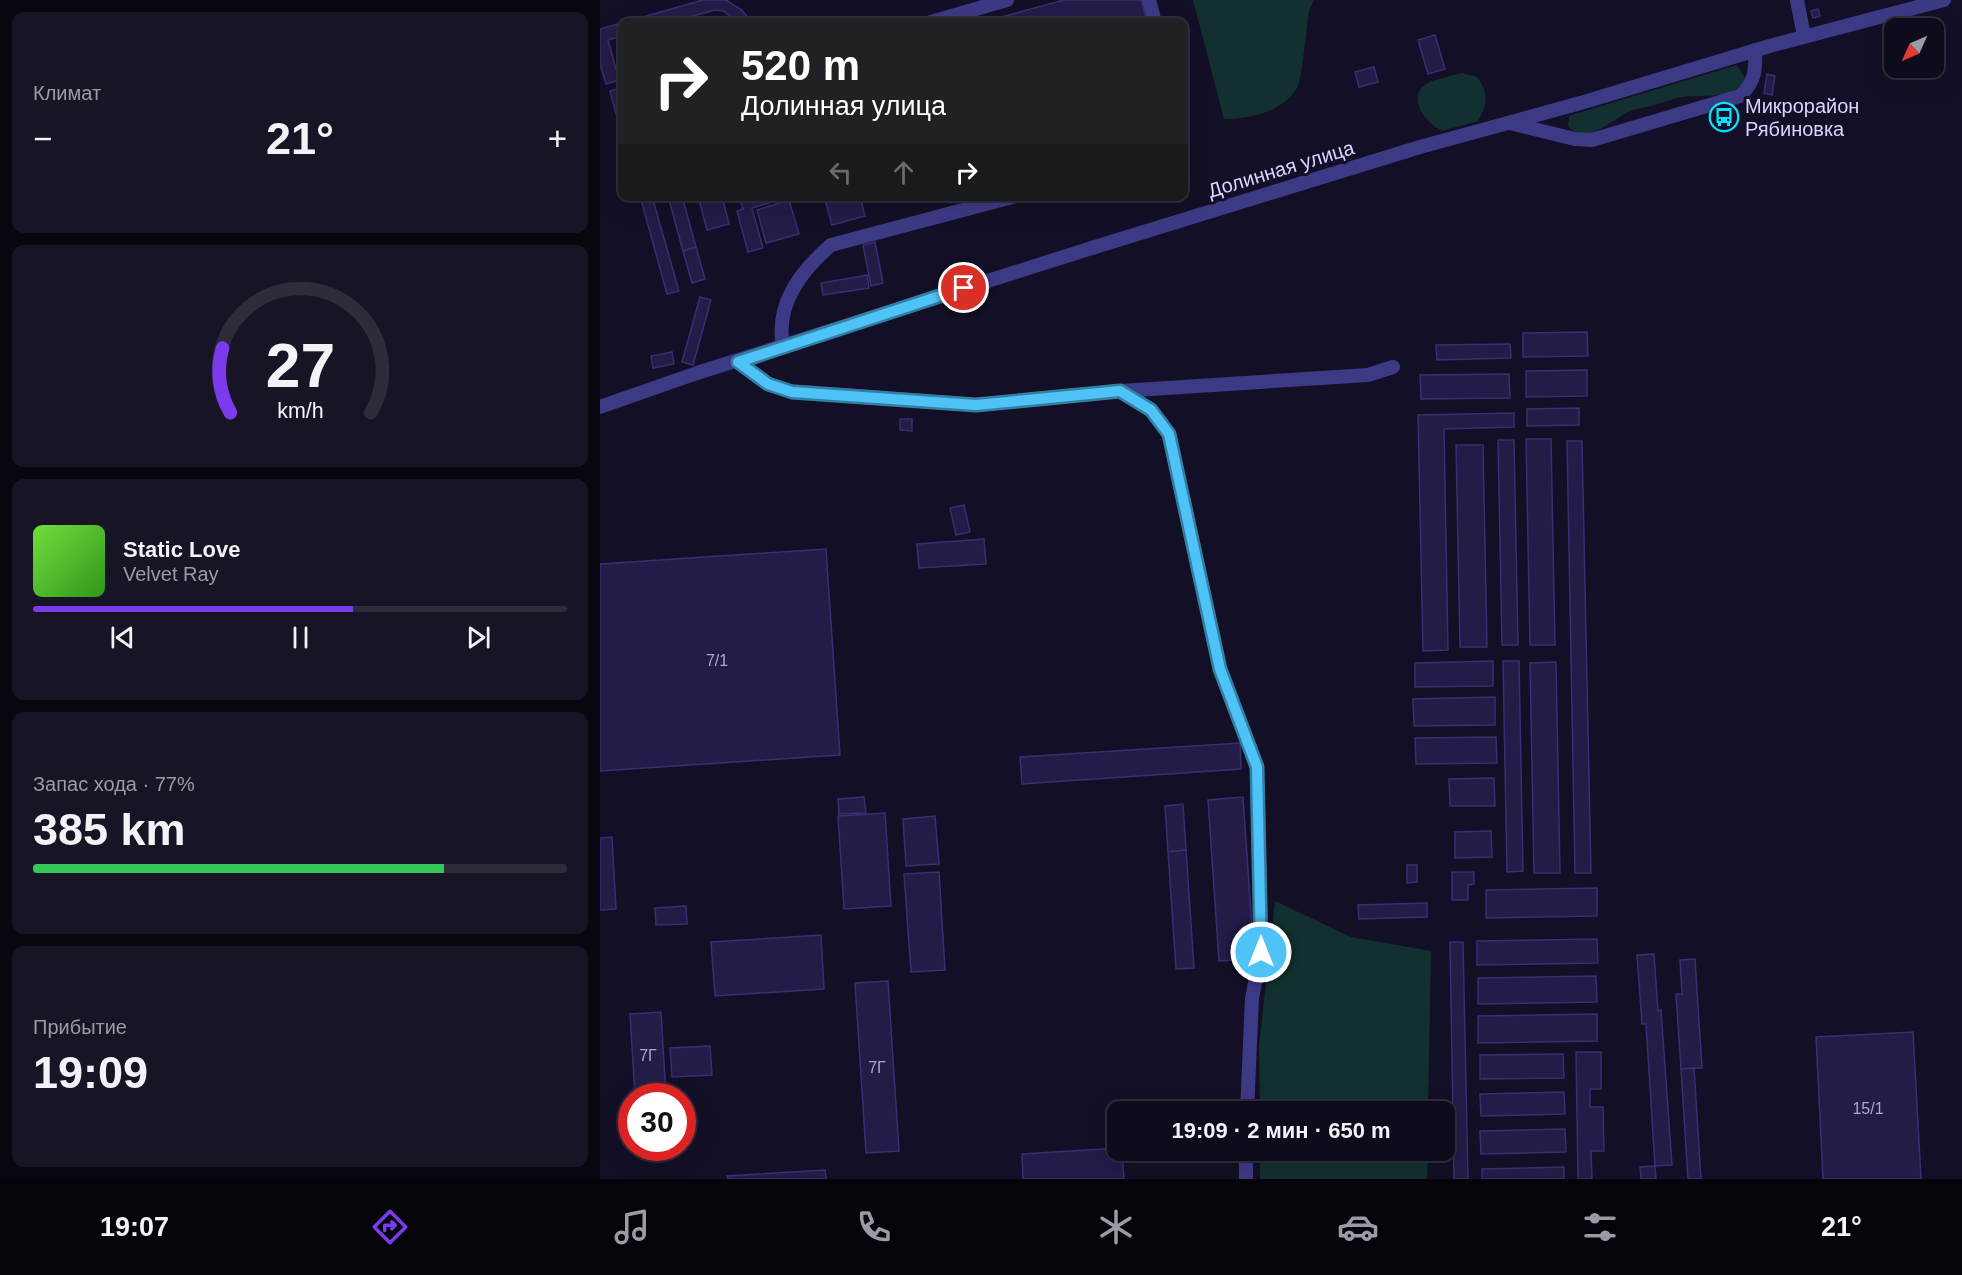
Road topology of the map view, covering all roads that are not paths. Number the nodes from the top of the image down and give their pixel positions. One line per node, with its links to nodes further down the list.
1 (1007, 0): 5 (street)
2 (1149, 0): 6 (street)
3 (1797, 0): 7 (street)
4 (1944, 0): 7 (street, Долинная улица)
5 (945, 18)
6 (1154, 18)
7 (1804, 36): 8 (street, Долинная улица)
8 (1755, 50): 9 (street, Долинная улица); 9 (street)
9 (1507, 122): 11 (street, Долинная улица)
10 (997, 201): 11 (street)
11 (783, 346): 12 (street, Долинная улица)
12 (738, 362): 14 (street); 15 (street, Долинная улица)
13 (1393, 367): 14 (street)
14 (1120, 391): 16 (street)
15 (600, 407)
16 (1247, 1101)
17 (1246, 1161): 18 (street)
18 (1246, 1179)

